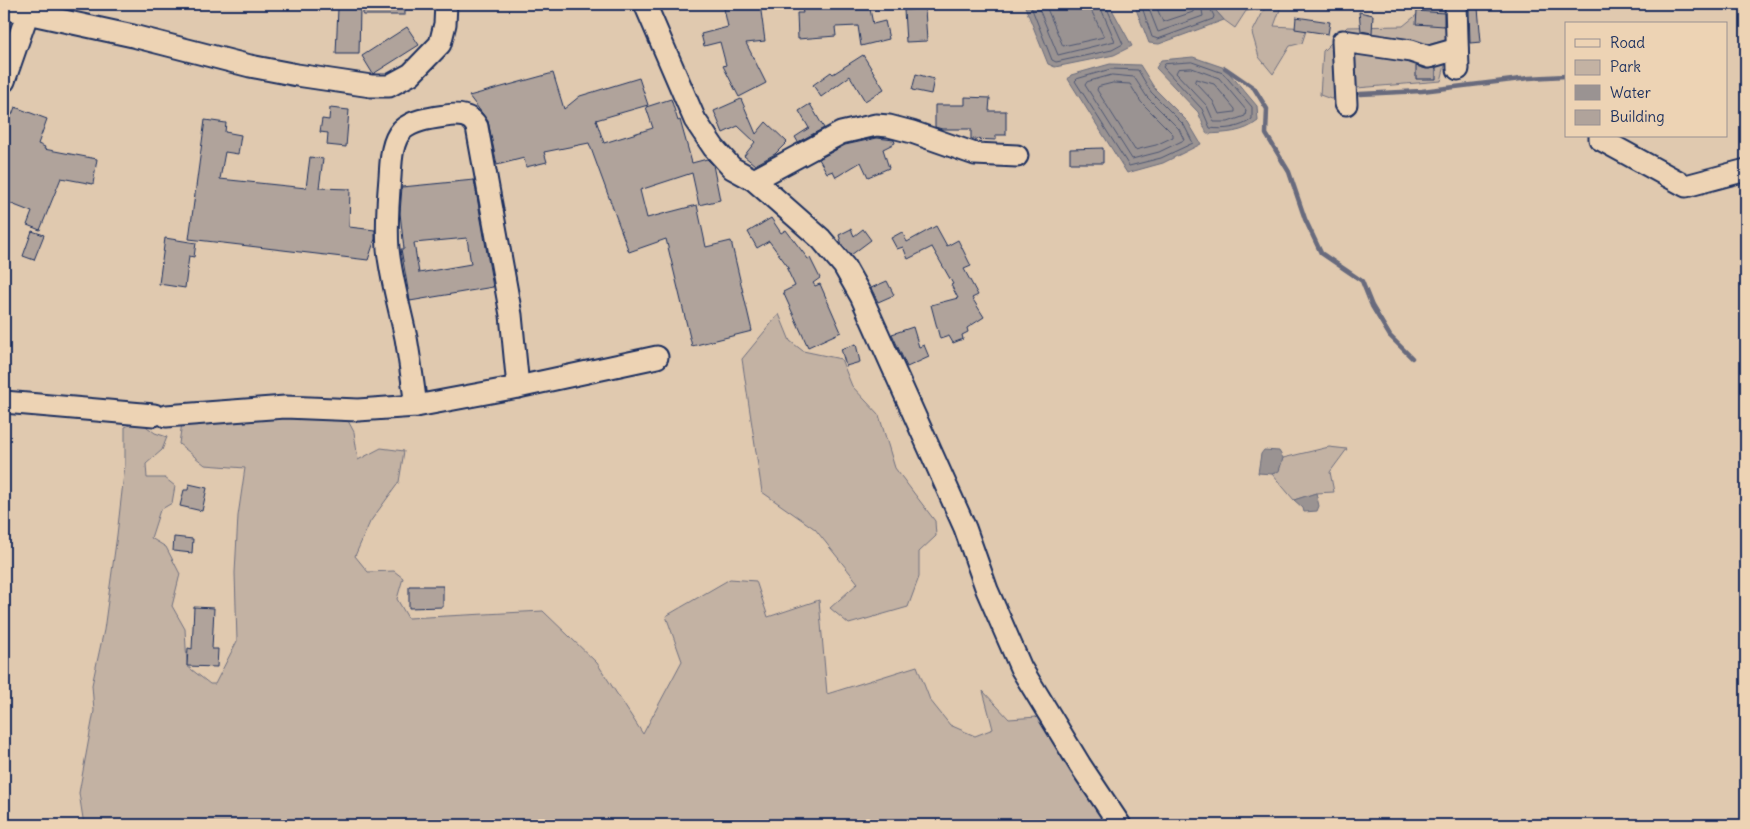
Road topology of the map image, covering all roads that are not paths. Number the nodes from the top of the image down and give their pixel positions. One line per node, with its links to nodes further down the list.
1 (446, 4): 5 (street)
2 (645, 4): 12 (street)
3 (1456, 4): 8 (street)
4 (4, 8): 6 (street)
5 (71, 12): 6 (street)
6 (27, 15): 7 (street)
7 (4, 81)
8 (1346, 104)
9 (1600, 138): 11 (street)
10 (1017, 156): 12 (street)
11 (1746, 170)
12 (754, 180): 17 (street)
13 (657, 356): 14 (street)
14 (518, 388): 16 (street); 16 (street)
15 (4, 402): 16 (street)
16 (416, 406)
17 (1120, 825)

